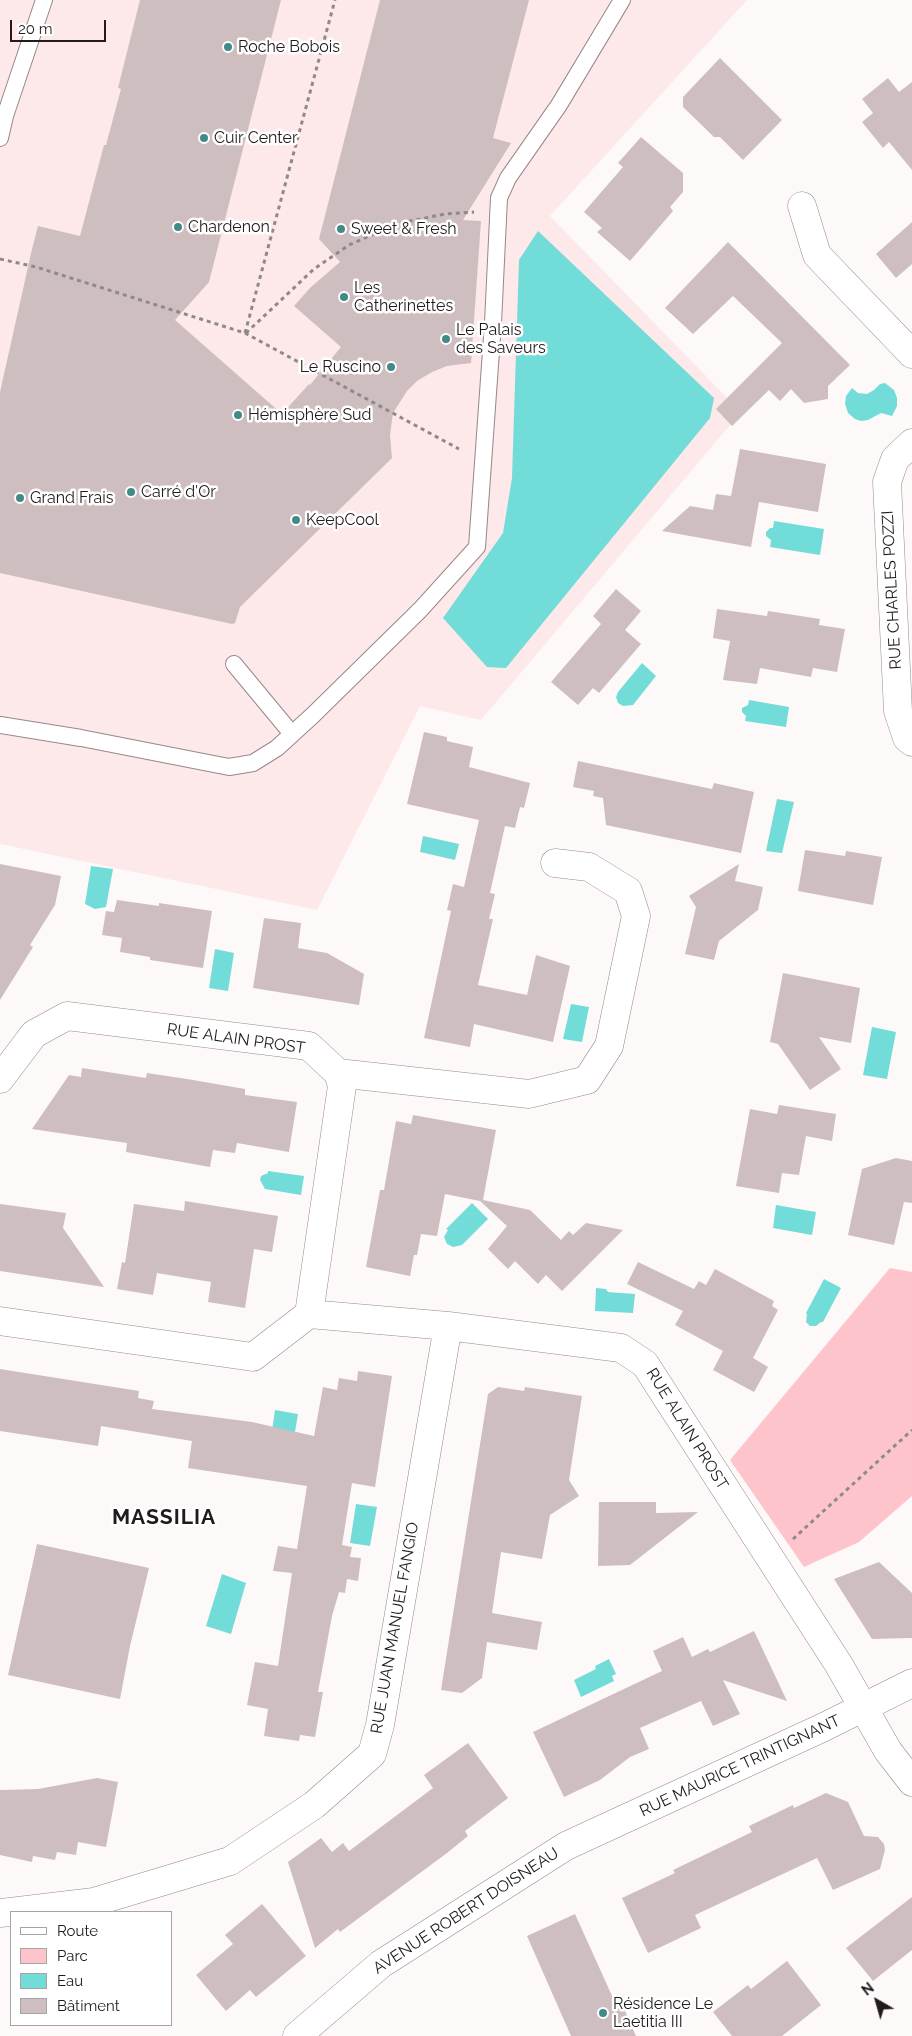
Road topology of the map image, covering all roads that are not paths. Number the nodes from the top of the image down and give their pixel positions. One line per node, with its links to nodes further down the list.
1 (44, 0): 3 (lane)
2 (622, 0): 9 (lane)
3 (0, 138)
4 (802, 206): 5 (street)
5 (912, 354)
6 (912, 443): 10 (street, RUE CHARLES POZZI)
7 (234, 664): 9 (lane)
8 (0, 725): 9 (lane)
9 (292, 734)
10 (912, 742)
11 (555, 862): 12 (street)
12 (338, 1073): 13 (street, RUE ALAIN PROST); 14 (street)
13 (0, 1080)
14 (309, 1314): 15 (street); 16 (street, RUE ALAIN PROST)
15 (0, 1321)
16 (448, 1326): 18 (street, RUE ALAIN PROST); 21 (street, RUE JUAN MANUEL FANGIO)
17 (912, 1683): 18 (street, RUE MAURICE TRINTIGNANT)
18 (864, 1708): 19 (street, RUE ALAIN PROST); 20 (street, RUE MAURICE TRINTIGNANT)
19 (912, 1782)
20 (566, 1846): 22 (street, AVENUE ROBERT DOISNEAU)
21 (24, 1911)
22 (297, 2036)

